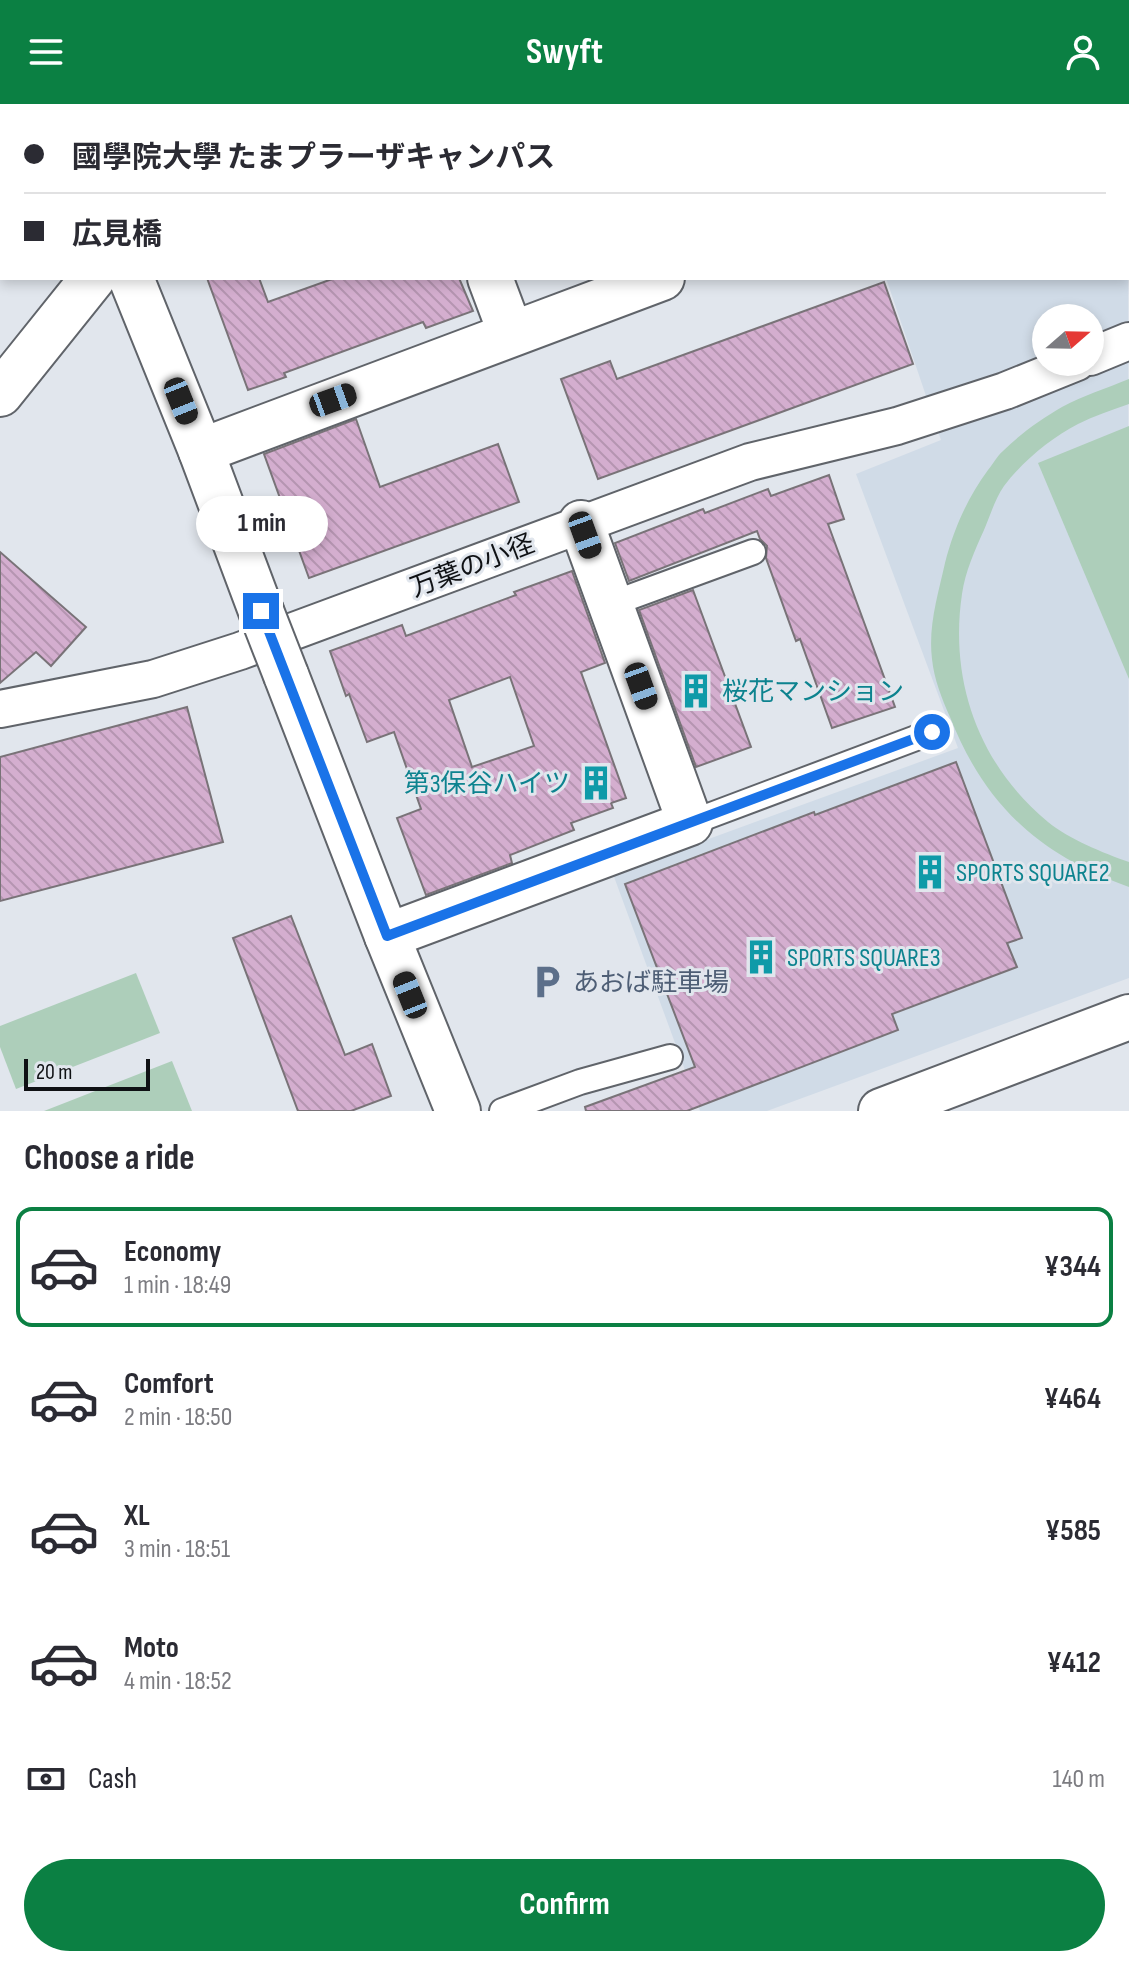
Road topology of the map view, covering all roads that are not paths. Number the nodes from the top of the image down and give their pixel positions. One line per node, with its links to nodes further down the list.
1 (91, 280): 9 (street)
2 (132, 280): 10 (street)
3 (491, 280): 5 (street)
4 (657, 280): 5 (street)
5 (511, 334): 10 (street)
6 (1129, 341): 7 (street)
7 (1104, 351)
8 (1042, 376): 11 (street, 万葉の小径)
9 (0, 394)
10 (201, 451): 17 (street, bridge)
11 (581, 523): 13 (street); 14 (street, 万葉の小径)
12 (753, 552): 13 (lane)
13 (611, 604): 16 (street)
14 (0, 709)
15 (932, 732): 16 (lane)
16 (690, 823): 17 (street)
17 (387, 936): 20 (street)
18 (1129, 1017): 22 (street)
19 (670, 1057): 21 (lane)
20 (458, 1111)
21 (502, 1111)
22 (881, 1111)

